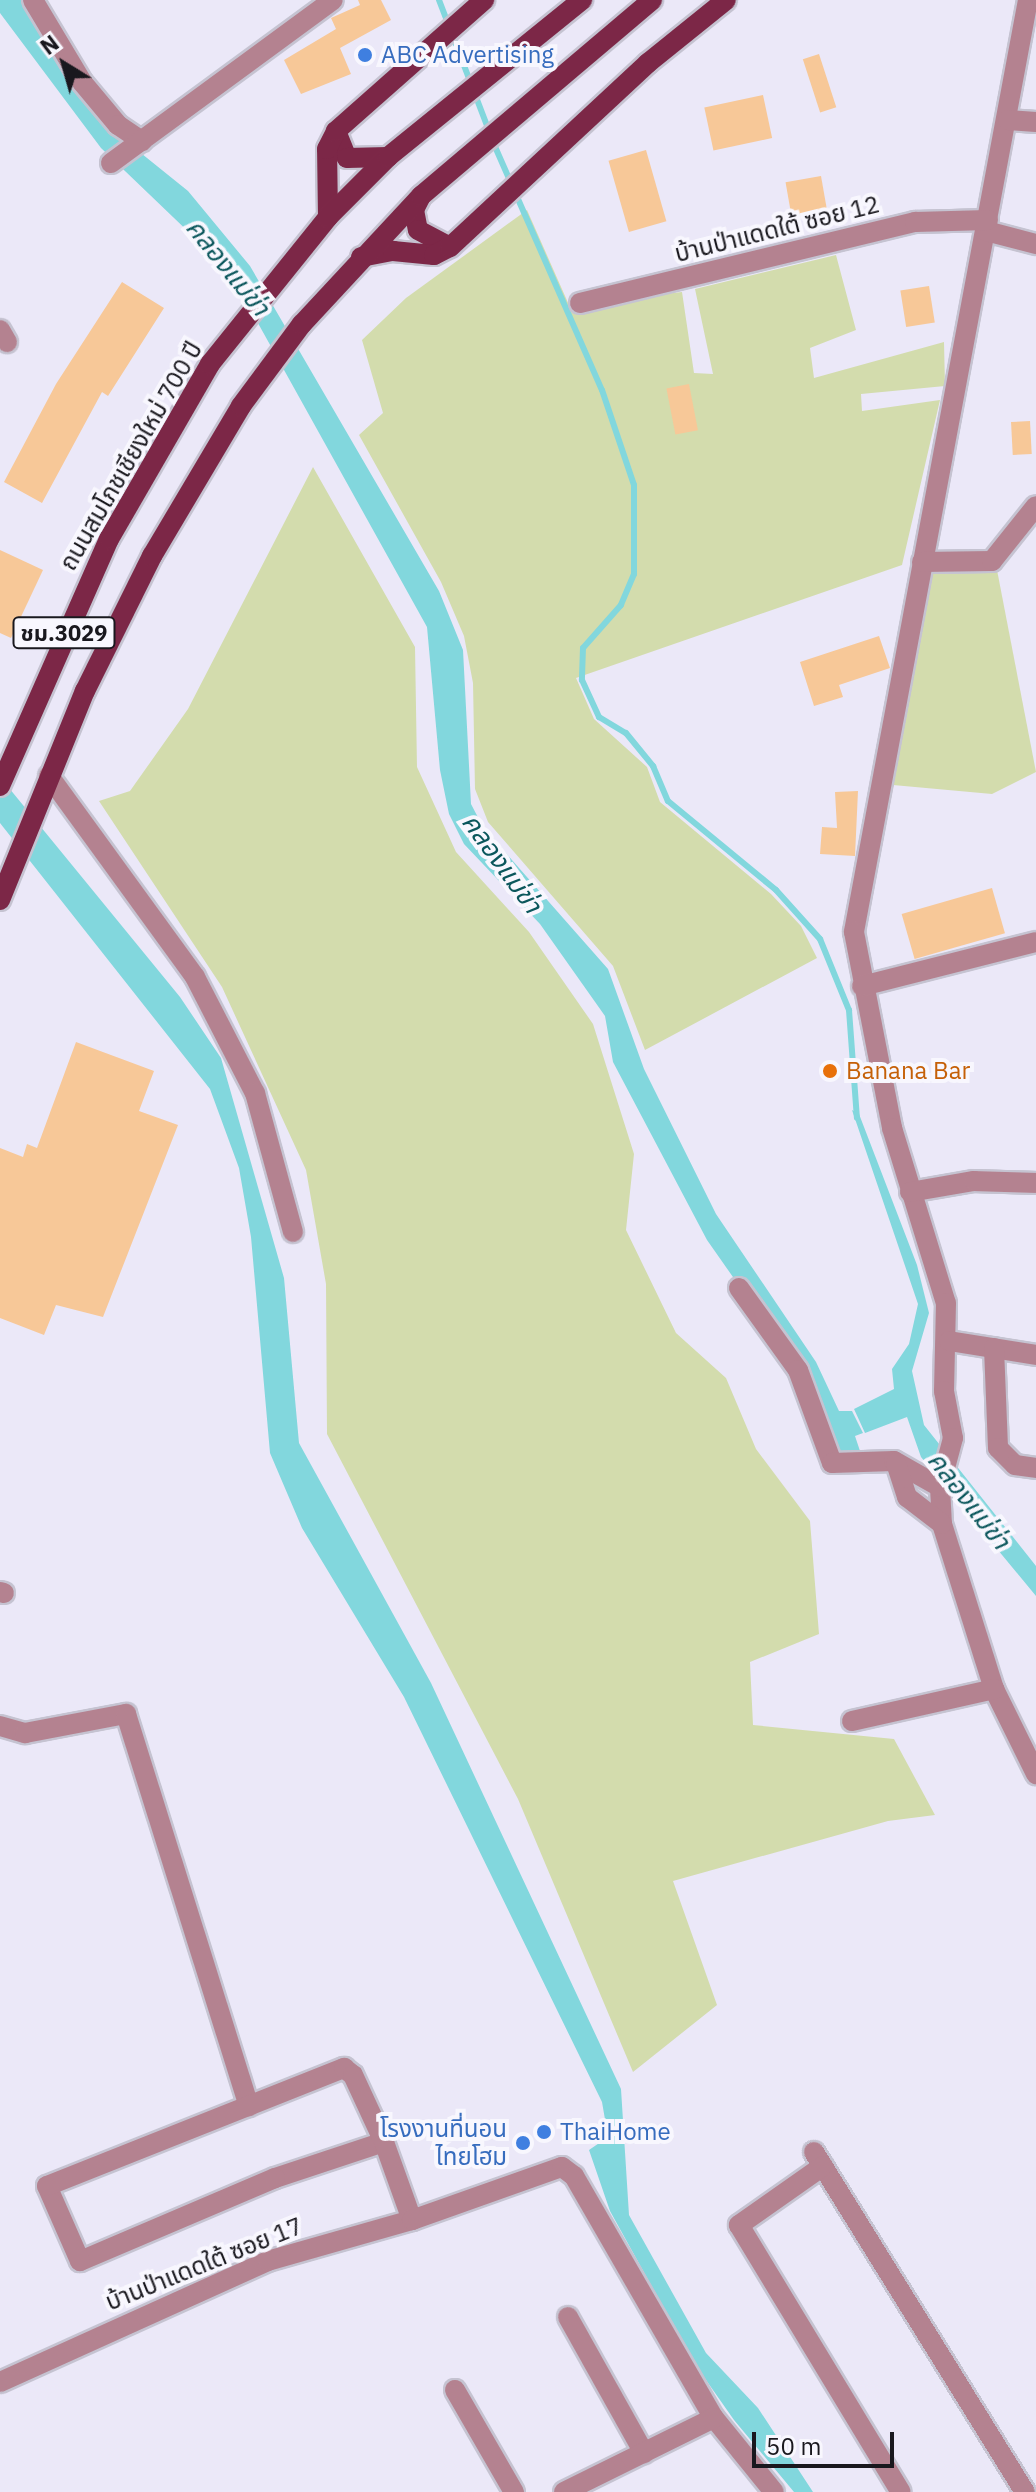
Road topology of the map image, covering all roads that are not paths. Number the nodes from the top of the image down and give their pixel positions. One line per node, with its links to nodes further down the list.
1 (33, 0): 11 (street)
2 (333, 0): 11 (street)
3 (484, 0): 10 (main road)
4 (582, 0): 12 (main road, ถนนสมโภชเชียงใหม่ 700 ปี / ชม.3029)
5 (726, 0): 18 (main road)
6 (1028, 0): 8 (street)
7 (648, 3): 14 (main road, ชม.3029)
8 (1008, 120): 9 (street); 16 (street)
9 (1036, 122)
10 (336, 131): 12 (main road); 15 (main road)
11 (142, 141): 13 (street)
12 (388, 157): 15 (main road, ถนนสมโภชเชียงใหม่ 700 ปี / ชม.3029)
13 (111, 163)
14 (421, 196): 18 (main road); 19 (main road, ชม.3029)
15 (328, 217): 24 (main road, ถนนสมโภชเชียงใหม่ 700 ปี / ชม.3029)
16 (987, 225): 17 (street, บ้านป่าแดดใต้ ซอย 12); 20 (street, บ้านป่าแดดใต้ ซอย 12); 22 (street)
17 (1036, 244)
18 (450, 247): 19 (main road)
19 (361, 257): 23 (main road, ชม.3029)
20 (580, 303)
21 (1036, 506): 22 (street)
22 (922, 562): 27 (street)
23 (49, 776): 25 (main road, ชม.3029); 30 (street)
24 (0, 786)
25 (0, 900)
26 (1036, 942): 27 (street)
27 (862, 986): 29 (street)
28 (1036, 1183): 29 (street)
29 (910, 1192): 32 (street)
30 (293, 1232)
31 (739, 1288): 35 (street)
32 (949, 1341): 33 (street); 37 (street)
33 (994, 1348): 34 (street); 36 (street)
34 (1036, 1355)
35 (896, 1463): 37 (street); 38 (street)
36 (1036, 1468)
37 (940, 1485): 38 (street)
38 (942, 1524): 39 (street)
39 (994, 1689): 40 (street); 42 (street)
40 (852, 1721)
41 (0, 1726): 43 (street)
42 (1036, 1774)
43 (249, 2106): 44 (street); 44 (street)
44 (384, 2142): 45 (street)
45 (412, 2220): 47 (street, บ้านป่าแดดใต้ ซอย 17); 49 (street, บ้านป่าแดดใต้ ซอย 17)
46 (568, 2317): 50 (street)
47 (0, 2382)
48 (455, 2390): 52 (street)
49 (714, 2418): 50 (street); 53 (street)
50 (644, 2453): 51 (street)
51 (575, 2490)
52 (514, 2492)
53 (774, 2492)
54 (901, 2492): 55 (street)
55 (1025, 2492)

